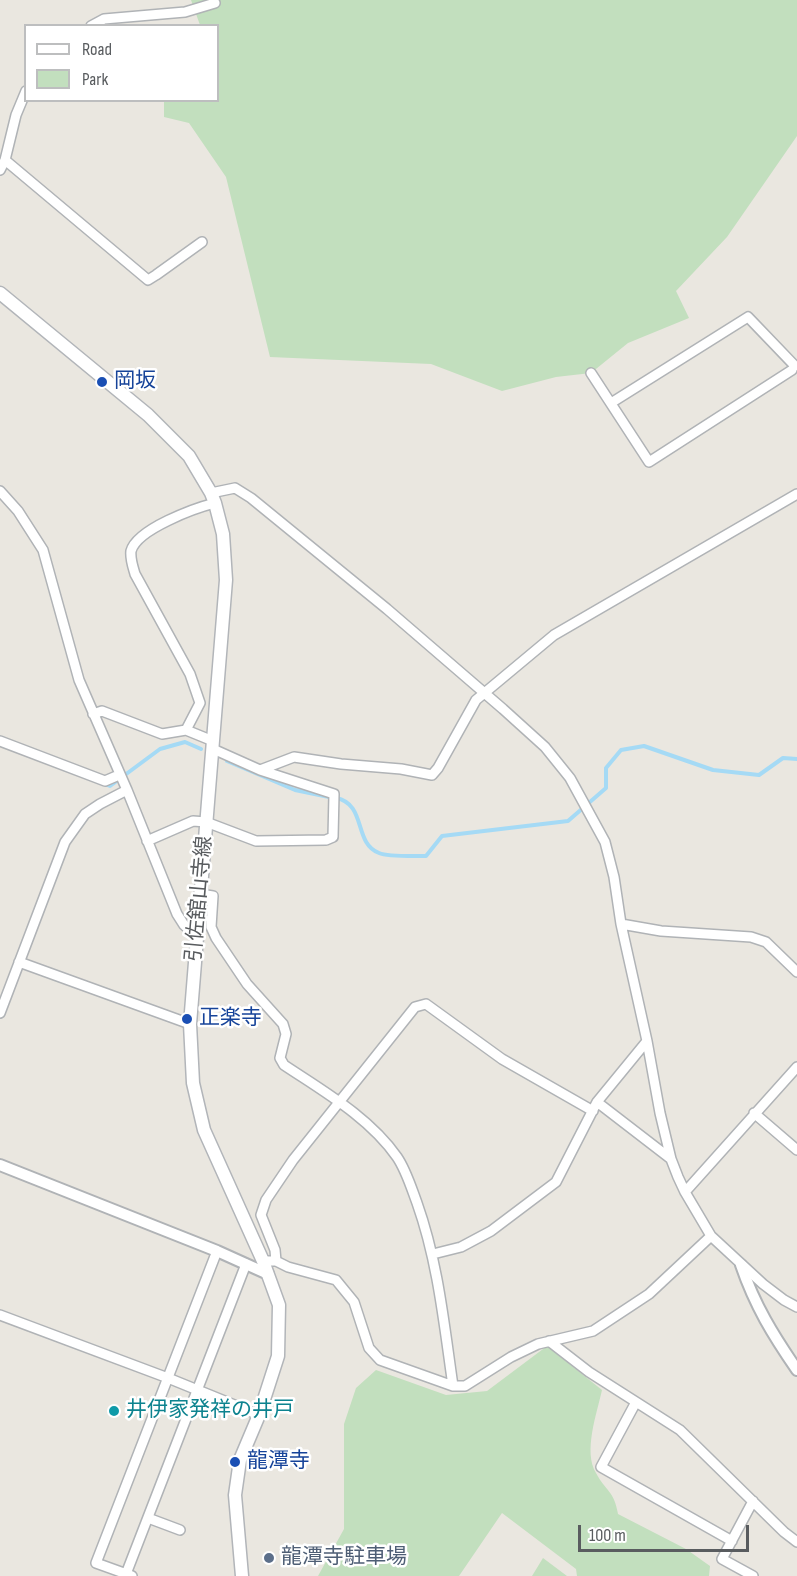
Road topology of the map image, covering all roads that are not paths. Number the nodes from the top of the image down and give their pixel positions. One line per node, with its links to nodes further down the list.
1 (183, 0): 3 (street)
2 (214, 3): 3 (street)
3 (185, 12): 4 (street)
4 (95, 24)
5 (24, 96): 6 (street)
6 (5, 160): 7 (street); 8 (street)
7 (0, 170)
8 (202, 242)
9 (0, 293): 15 (main road, 引佐舘山寺線)
10 (795, 369): 12 (street); 12 (street)
11 (591, 373): 12 (street)
12 (611, 403)
13 (0, 491): 17 (street)
14 (797, 494): 16 (street)
15 (213, 498): 16 (street); 18 (street); 20 (main road, 引佐舘山寺線)
16 (483, 694): 21 (street); 27 (street)
17 (93, 714): 18 (street); 22 (street)
18 (186, 730): 20 (street)
19 (0, 741): 22 (street)
20 (213, 745): 21 (street); 24 (main road, 引佐舘山寺線)
21 (260, 770): 24 (street)
22 (119, 775): 23 (street)
23 (127, 790): 25 (street); 29 (street)
24 (206, 822): 25 (street); 26 (main road, 引佐舘山寺線)
25 (147, 842): 28 (street)
26 (200, 894): 28 (main road, 引佐舘山寺線); 35 (street)
27 (621, 924): 30 (street); 33 (street)
28 (197, 936): 32 (main road, 引佐舘山寺線)
29 (20, 962): 31 (street); 32 (street)
30 (796, 969)
31 (0, 1013)
32 (190, 1024): 45 (main road, 引佐舘山寺線)
33 (647, 1041): 36 (street); 39 (street)
34 (797, 1067): 37 (street)
35 (339, 1102): 36 (street); 44 (street); 46 (street)
36 (595, 1107): 39 (street); 44 (street)
37 (754, 1113): 38 (street); 41 (street)
38 (797, 1150)
39 (671, 1159): 41 (street)
40 (0, 1165): 43 (street)
41 (685, 1192): 42 (street)
42 (711, 1236): 48 (street); 52 (street)
43 (217, 1251): 47 (street); 54 (street)
44 (433, 1254): 55 (street)
45 (263, 1261): 46 (street); 49 (main road, 引佐舘山寺線)
46 (276, 1261): 55 (street)
47 (246, 1264): 49 (street); 56 (street)
48 (741, 1265): 50 (street); 53 (street)
49 (268, 1274): 58 (main road, 引佐舘山寺線)
50 (797, 1307)
51 (0, 1315): 54 (street)
52 (549, 1341): 55 (street); 57 (street)
53 (797, 1370)
54 (168, 1378): 56 (street); 64 (street)
55 (453, 1386)
56 (198, 1390): 58 (street); 60 (street)
57 (636, 1402): 59 (street); 62 (street)
58 (258, 1414): 65 (main road, 引佐舘山寺線)
59 (753, 1501): 62 (street); 63 (street)
60 (148, 1518): 61 (street); 64 (street)
61 (180, 1530)
62 (732, 1541): 66 (street)
63 (797, 1542)
64 (129, 1575)
65 (242, 1576)
66 (753, 1576)

